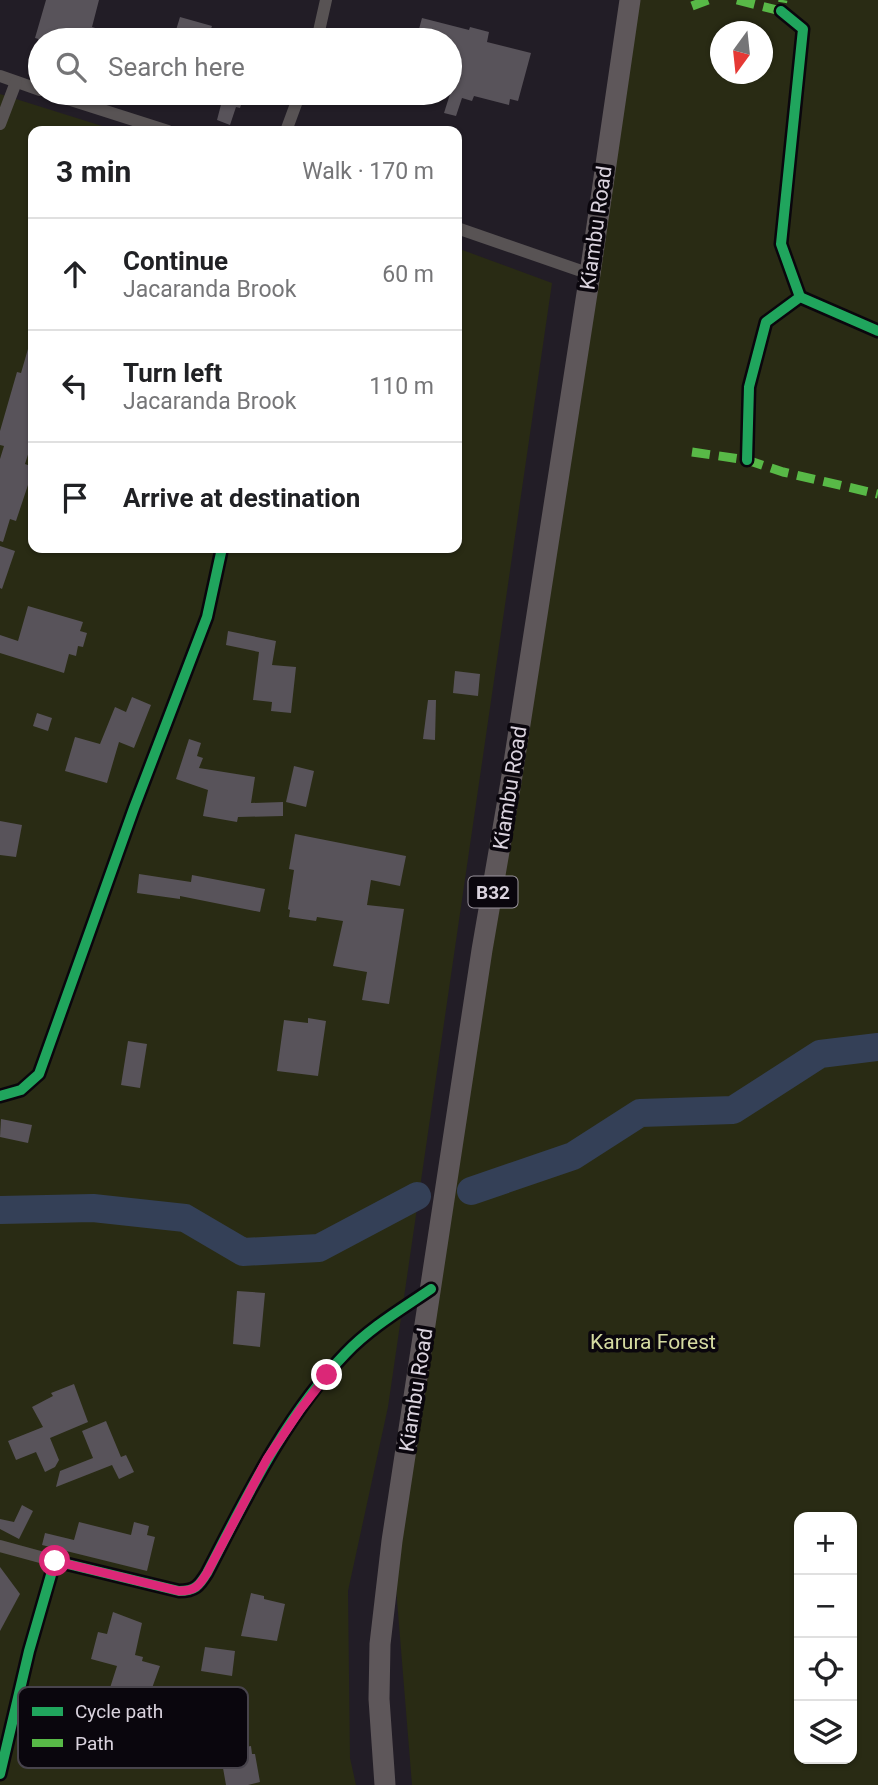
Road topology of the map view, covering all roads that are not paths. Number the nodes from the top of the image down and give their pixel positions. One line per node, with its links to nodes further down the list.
1 (326, 0): 3 (street)
2 (630, 0): 13 (highway, Kiambu Road / B32)
3 (320, 28)
4 (0, 76): 5 (street)
5 (16, 82): 6 (street); 9 (street)
6 (28, 86)
7 (87, 105): 10 (street)
8 (296, 105): 11 (street)
9 (0, 124)
10 (152, 126)
11 (288, 126)
12 (462, 230): 13 (street)
13 (590, 274): 16 (highway, Kiambu Road / B32)
14 (221, 553): 15 (street)
15 (0, 1096)
16 (431, 1289): 18 (street); 22 (highway, Kiambu Road / B32)
17 (0, 1546): 18 (street)
18 (55, 1561): 19 (street)
19 (21, 1687)
20 (18, 1698): 21 (street)
21 (0, 1774)
22 (385, 1785)

